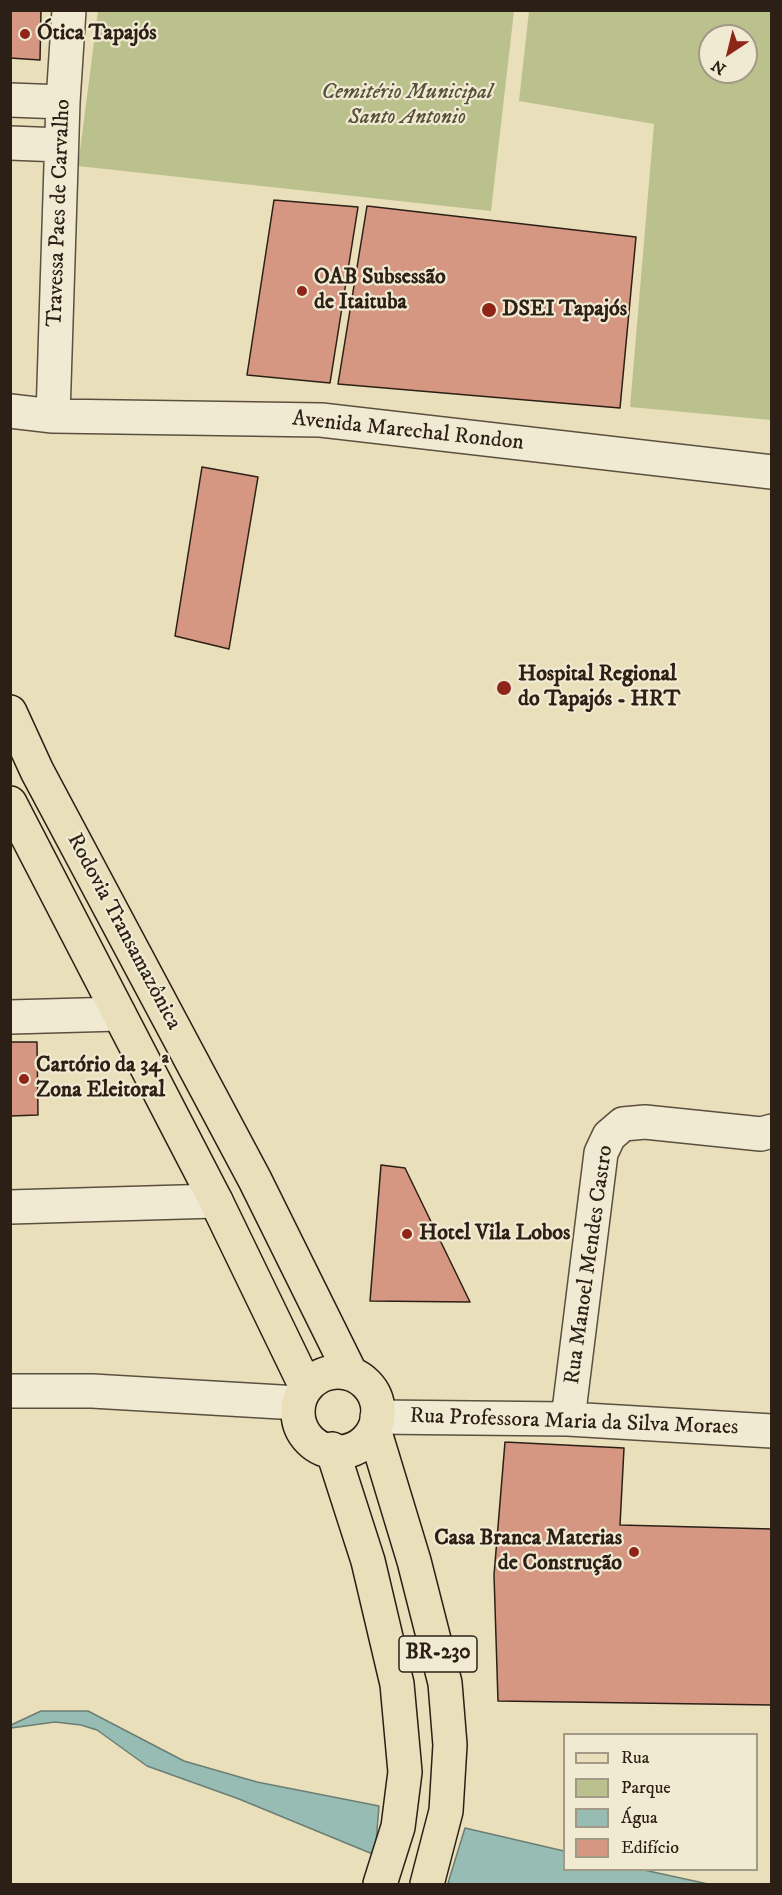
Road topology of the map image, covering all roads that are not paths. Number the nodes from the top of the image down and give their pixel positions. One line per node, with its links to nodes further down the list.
1 (69, 10): 3 (street, Travessa Paes de Carvalho)
2 (10, 100): 3 (street)
3 (63, 102): 5 (street, Travessa Paes de Carvalho)
4 (10, 143): 5 (street)
5 (61, 145): 7 (street, Travessa Paes de Carvalho)
6 (10, 411): 7 (street, Avenida Marechal Rondon)
7 (48, 416): 8 (street, Avenida Marechal Rondon); 9 (street, Avenida Marechal Rondon)
8 (10, 426)
9 (771, 472)
10 (10, 712): 17 (main road, Rodovia Transamazônica / BR-230)
11 (10, 803): 12 (main road, Rodovia Transamazônica)
12 (118, 1014): 13 (street); 15 (main road, Rodovia Transamazônica)
13 (10, 1017)
14 (771, 1131): 20 (street, Rua Manoel Mendes Castro)
15 (216, 1201): 16 (street); 19 (main road, Rodovia Transamazônica)
16 (10, 1207)
17 (351, 1374): 19 (main road); 21 (main road, Rodovia Transamazônica / BR-230)
18 (10, 1391): 19 (street)
19 (302, 1395): 23 (main road, Rodovia Transamazônica)
20 (568, 1419): 21 (street, Rua Professora Maria da Silva Moraes); 22 (street, Rua Professora Maria da Silva Moraes)
21 (376, 1423): 23 (main road); 25 (main road, Rodovia Transamazônica / BR-230)
22 (771, 1431)
23 (332, 1449): 24 (main road, BR-230)
24 (380, 1884)
25 (427, 1884)

